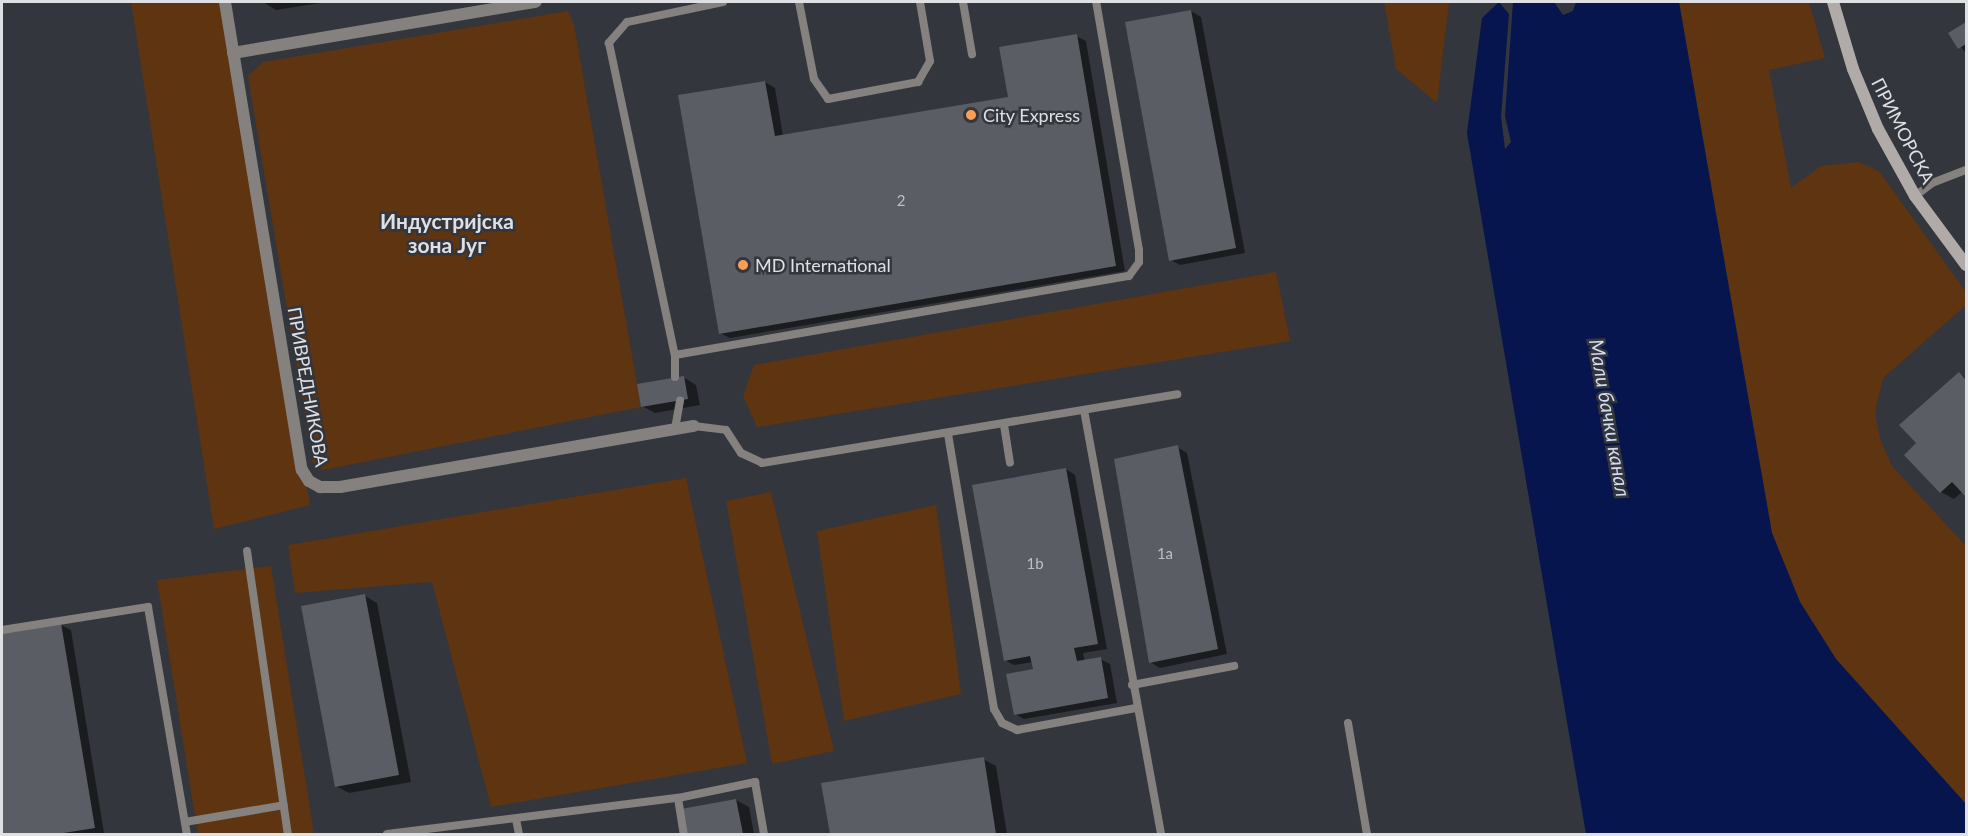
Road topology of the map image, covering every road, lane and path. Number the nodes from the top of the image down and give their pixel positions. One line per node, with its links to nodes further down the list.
1 (225, 2): 10 (street, ПРИВРЕДНИКОВА)
2 (536, 2): 9 (street)
3 (723, 2): 15 (lane)
4 (799, 2): 5 (lane)
5 (920, 2)
6 (963, 2): 11 (lane)
7 (1096, 2): 15 (lane)
8 (1833, 2): 13 (street, ПРИМОРСКА)
9 (489, 5): 10 (street)
10 (233, 53): 22 (street, ПРИВРЕДНИКОВА)
11 (972, 54)
12 (1966, 170): 13 (lane)
13 (1915, 196): 14 (street, ПРИМОРСКА)
14 (1966, 265)
15 (675, 355): 16 (lane)
16 (675, 377)
17 (1177, 394): 19 (lane)
18 (680, 400): 22 (lane)
19 (1084, 410): 20 (lane); 28 (lane)
20 (1004, 425): 23 (lane); 24 (lane)
21 (694, 426): 22 (street, ПРИВРЕДНИКОВА); 23 (lane)
22 (675, 429)
23 (948, 434): 29 (lane)
24 (1010, 463)
25 (247, 551): 32 (lane)
26 (2, 630): 34 (lane)
27 (1234, 666): 28 (lane)
28 (1132, 685): 29 (lane)
29 (1136, 708): 41 (lane)
30 (1348, 723): 42 (lane)
31 (678, 798): 33 (lane); 39 (lane); 40 (lane)
32 (284, 805): 34 (lane); 36 (lane)
33 (516, 819): 37 (lane); 38 (lane)
34 (185, 822): 35 (lane)
35 (187, 834)
36 (288, 834)
37 (387, 834)
38 (519, 834)
39 (684, 834)
40 (764, 834)
41 (1161, 834)
42 (1367, 834)

